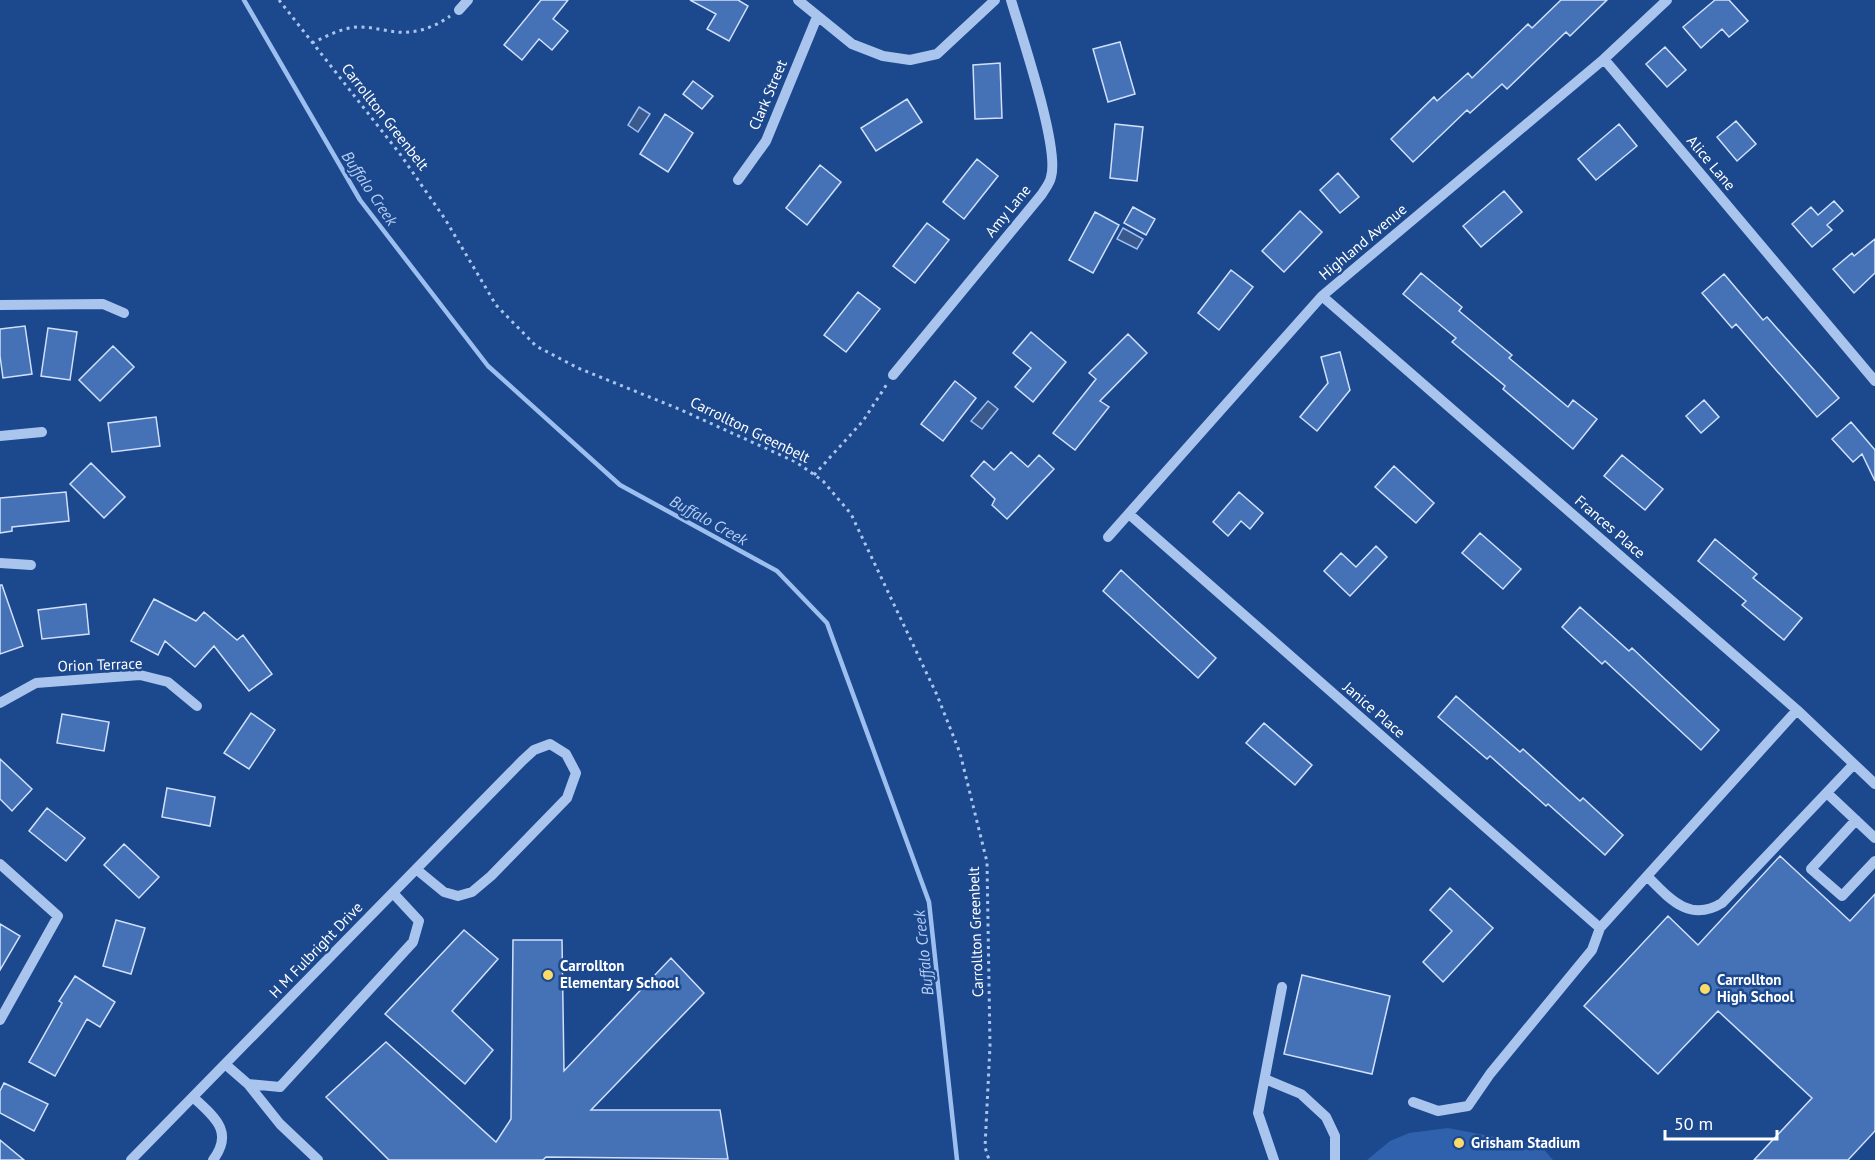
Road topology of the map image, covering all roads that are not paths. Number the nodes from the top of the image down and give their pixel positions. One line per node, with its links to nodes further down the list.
1 (468, 0): 6 (street)
2 (798, 0): 7 (street)
3 (995, 0): 7 (street)
4 (1011, 0): 13 (street, Amy Lane)
5 (1667, 0): 8 (street, Highland Avenue)
6 (459, 10)
7 (817, 17): 9 (street, Clark Street)
8 (1604, 59): 10 (street, Highland Avenue); 14 (street, Alice Lane)
9 (738, 180)
10 (1322, 296): 17 (street, Highland Avenue); 23 (street, Frances Place)
11 (0, 305): 12 (street)
12 (124, 313)
13 (893, 375)
14 (1875, 381)
15 (42, 432): 16 (street)
16 (0, 436)
17 (1129, 514): 18 (street, Highland Avenue); 34 (street, Janice Place)
18 (1108, 537)
19 (0, 563): 20 (street)
20 (31, 565)
21 (0, 703): 22 (street, Orion Terrace)
22 (197, 706)
23 (1797, 710): 24 (street, Frances Place); 32 (street)
24 (1853, 765): 25 (street, Frances Place); 26 (street)
25 (1875, 784)
26 (1827, 793): 27 (street); 32 (street)
27 (1856, 820): 28 (street); 29 (street)
28 (1875, 838)
29 (1875, 861)
30 (0, 864): 36 (street)
31 (416, 869): 31 (street, H M Fulbright Drive); 33 (street, H M Fulbright Drive)
32 (1647, 876): 34 (street)
33 (393, 893): 37 (street, H M Fulbright Drive); 39 (street)
34 (1600, 928): 41 (street)
35 (1282, 987): 38 (street)
36 (0, 1020)
37 (225, 1064): 39 (street); 40 (street, H M Fulbright Drive)
38 (1265, 1079): 45 (street); 46 (street)
39 (248, 1084): 44 (street)
40 (193, 1097): 42 (street, H M Fulbright Drive); 43 (street)
41 (1413, 1102)
42 (131, 1160)
43 (213, 1160)
44 (318, 1160)
45 (1274, 1160)
46 (1335, 1160)

